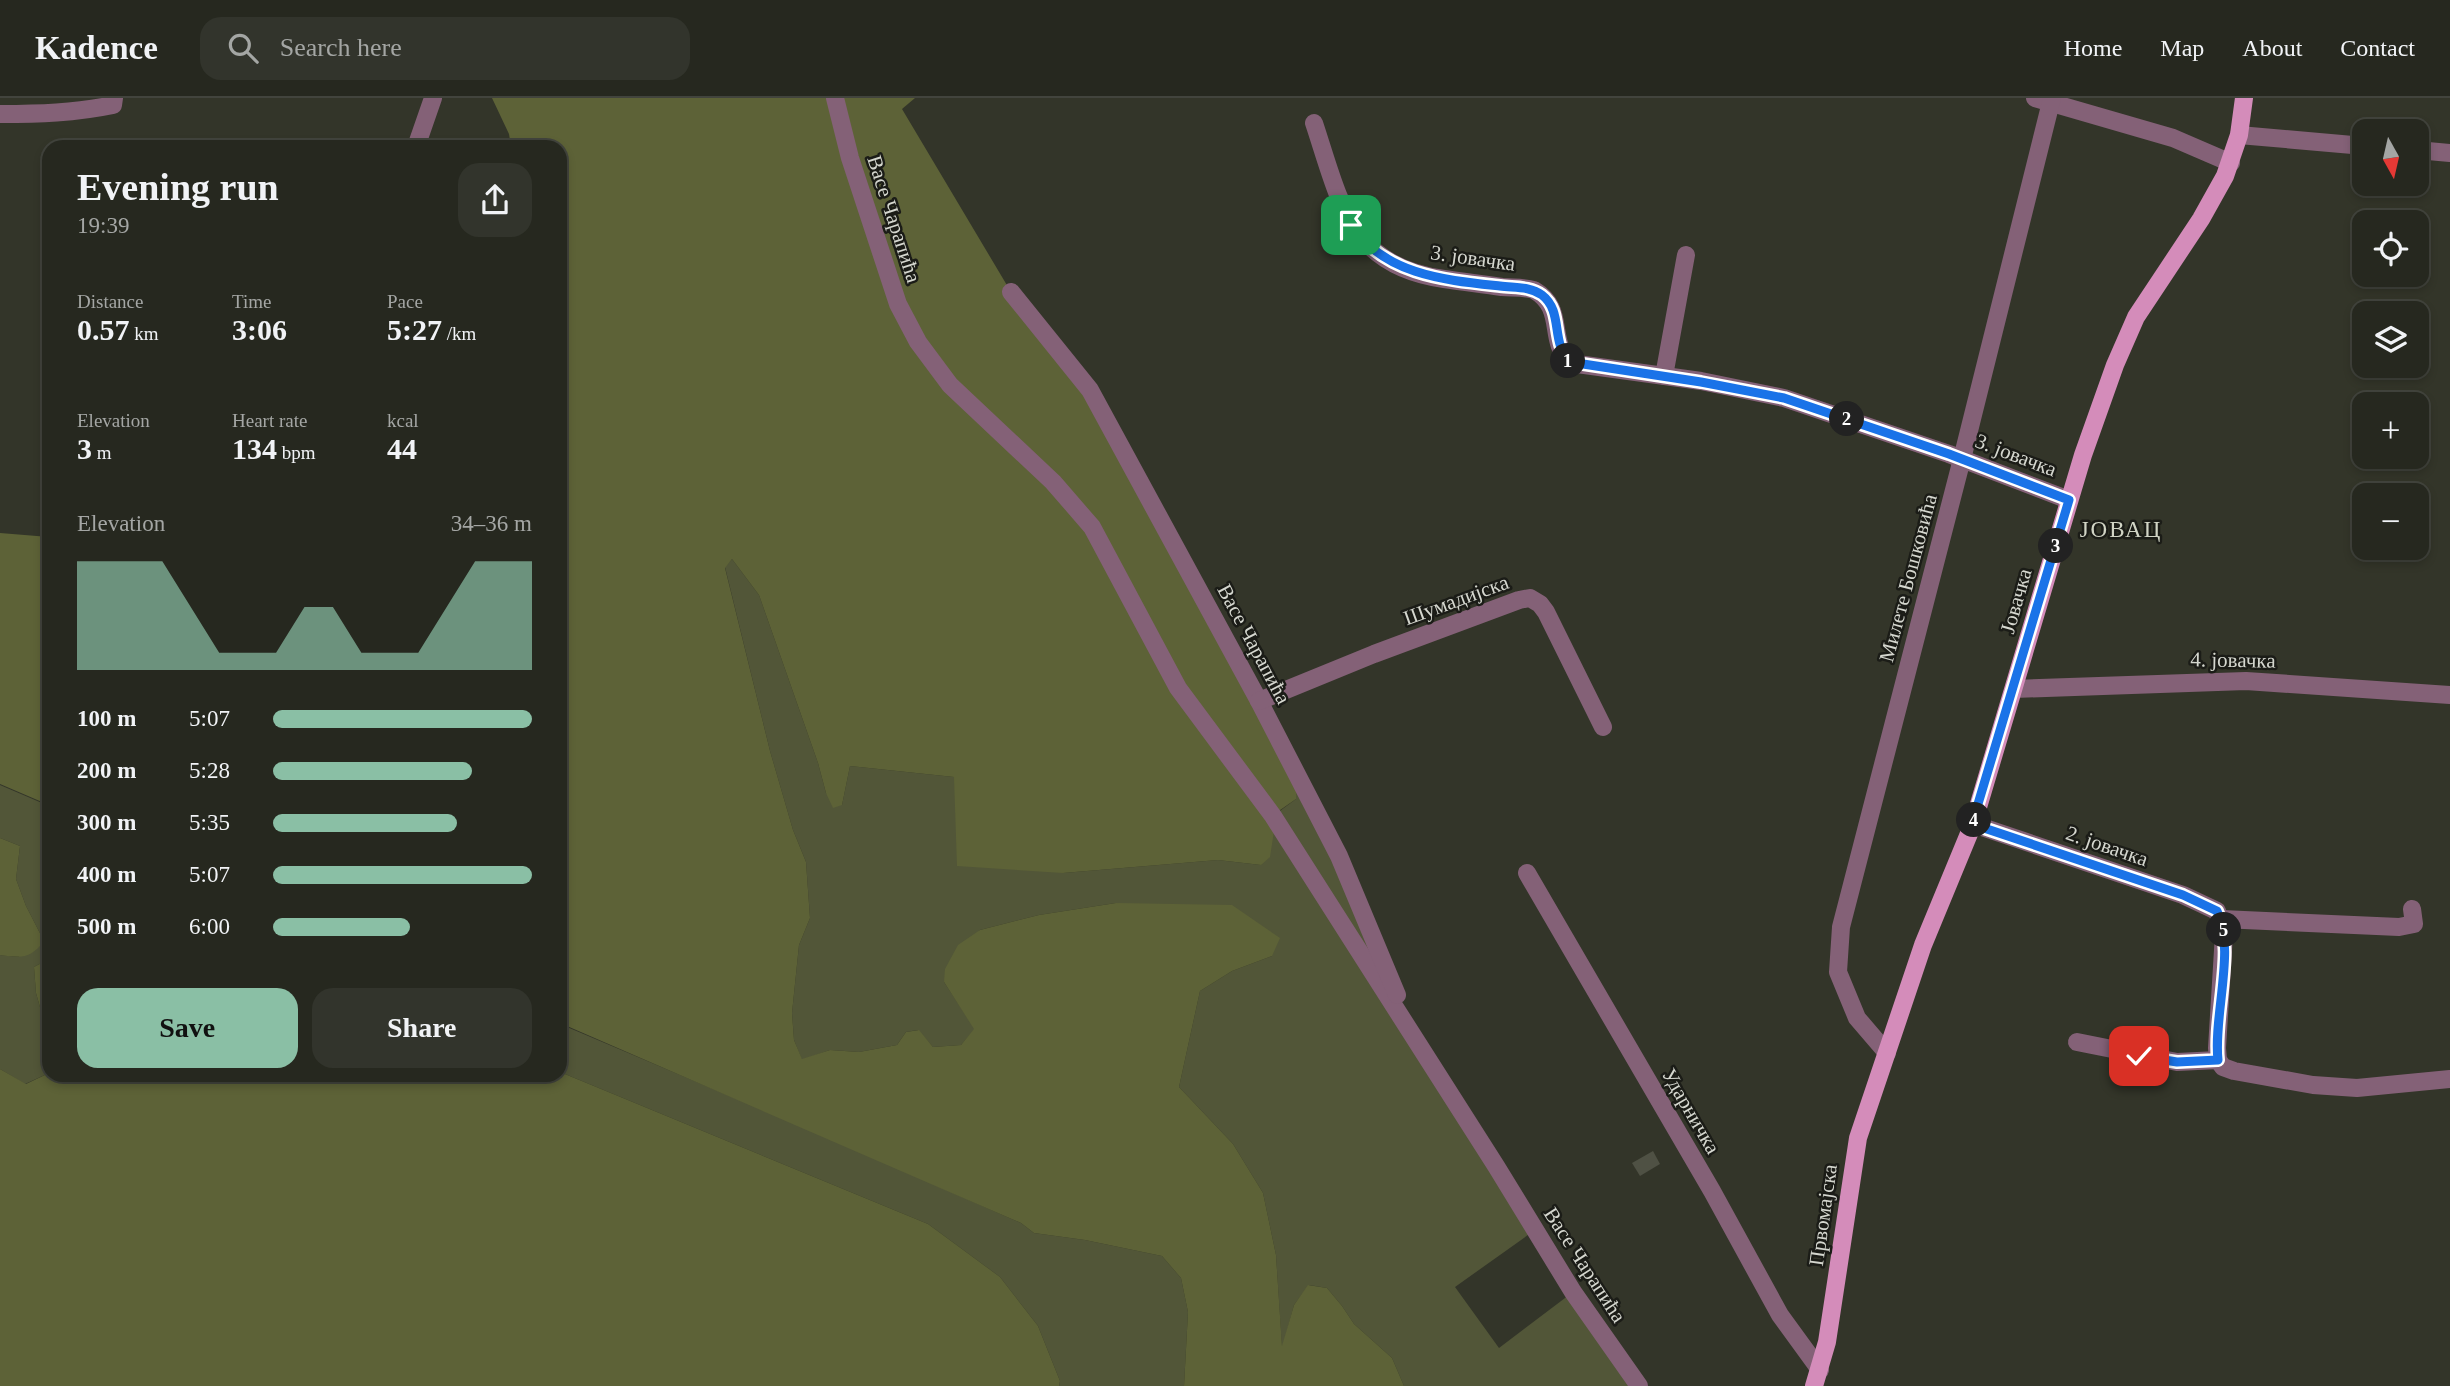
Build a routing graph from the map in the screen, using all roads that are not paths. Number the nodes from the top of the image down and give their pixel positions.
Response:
1 (114, 98) edge
2 (433, 98) edge
3 (835, 98) edge
4 (2244, 98) edge
5 (2046, 100) edge
6 (0, 114) edge
7 (1314, 124) dead end
8 (2239, 135) junction
9 (418, 140) edge
10 (2352, 145) edge
11 (2429, 151) edge
12 (2450, 153) edge
13 (2231, 163) junction
14 (1686, 255) dead end
15 (1011, 292) dead end
16 (1664, 376) junction
17 (1962, 459) junction
18 (2069, 500) junction
19 (2014, 689) junction
20 (2450, 695) edge
21 (1259, 701) junction
22 (1602, 727) dead end
23 (1972, 824) junction
24 (1527, 873) dead end
25 (2412, 909) dead end
26 (2221, 919) junction
27 (1416, 1041) junction
28 (2077, 1042) dead end
29 (1887, 1053) junction
30 (2218, 1060) junction
31 (2450, 1079) edge
32 (1817, 1378) edge
33 (1639, 1386) edge

1 - 6 street
2 - 9 street
3 - 27 street, Васе Чарапића
4 - 8 main road, Јовачка
5 - 13 street
5 - 17 street, Милете Бошковића
7 - 16 street, 3. јовачка
8 - 10 street
8 - 13 main road, Јовачка
11 - 12 street
13 - 18 main road, Јовачка
14 - 16 street
15 - 21 street, Васе Чарапића
16 - 17 street, 3. јовачка
17 - 18 street, 3. јовачка
17 - 29 street, Милете Бошковића
18 - 19 main road, Јовачка
19 - 20 street, 4. јовачка
19 - 23 main road, Јовачка
21 - 22 street, Шумадијска
21 - 27 street, Васе Чарапића
23 - 26 street, 2. јовачка
23 - 29 main road, Јовачка
24 - 32 street, Ударничка
25 - 26 street
26 - 30 street
27 - 33 street, Васе Чарапића
28 - 30 street
29 - 32 main road, Првомајска
30 - 31 street

